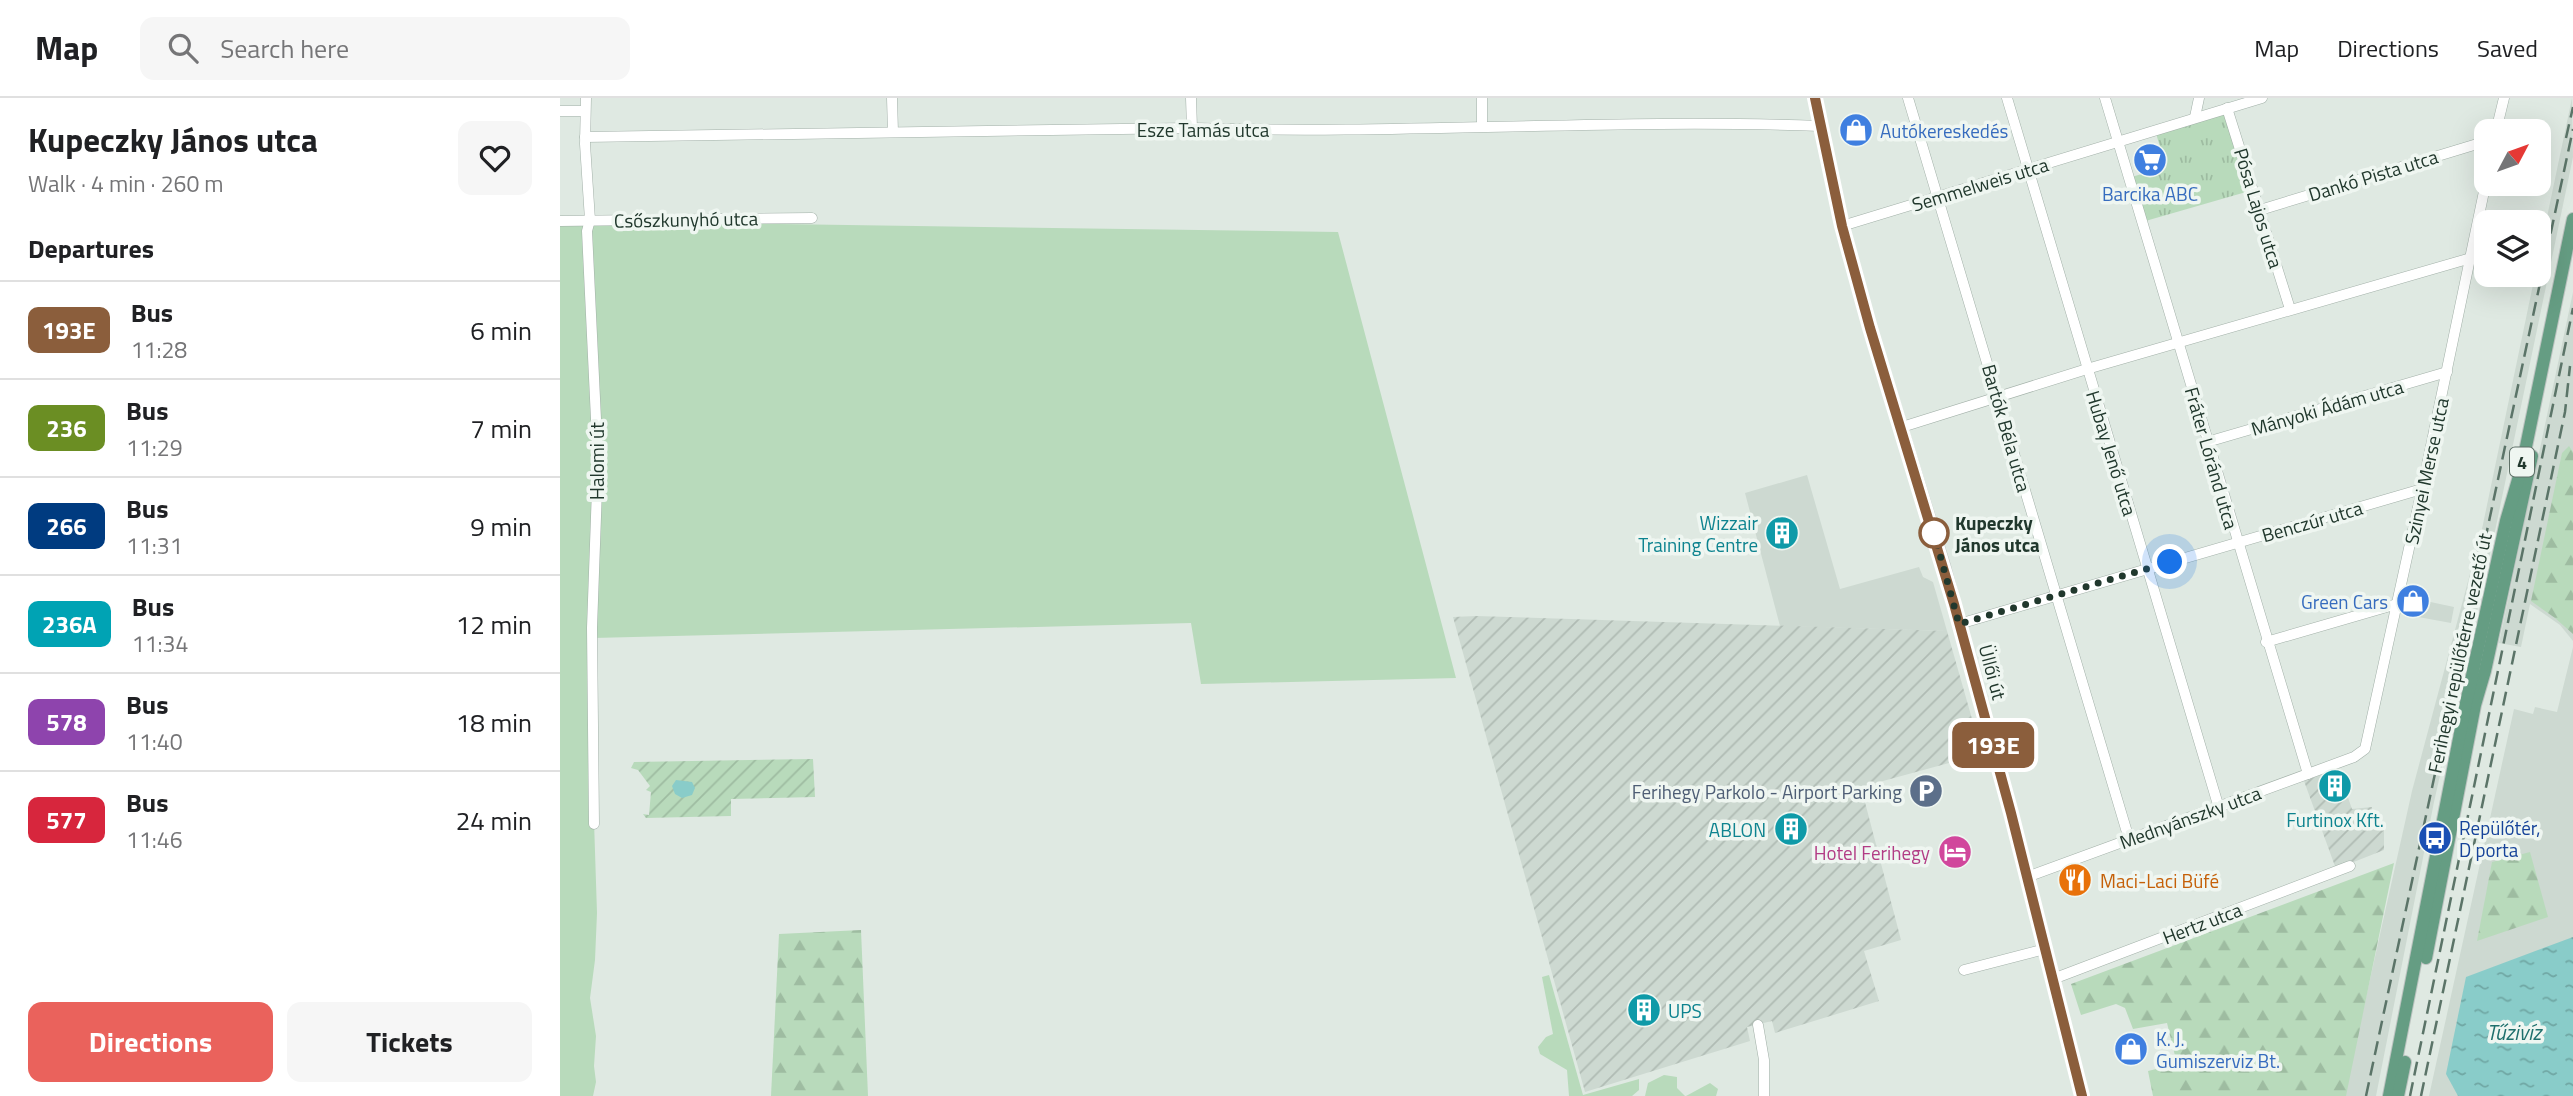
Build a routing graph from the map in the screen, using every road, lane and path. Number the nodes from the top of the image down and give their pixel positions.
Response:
1 (586, 98) edge
2 (892, 98) edge
3 (1191, 98) edge
4 (1482, 98) edge
5 (1815, 98) edge
6 (1908, 98) edge
7 (2007, 98) edge
8 (2105, 98) edge
9 (2199, 98) edge
10 (2262, 98) edge
11 (2504, 98) edge
12 (2227, 108) junction
13 (560, 111) edge
14 (585, 111) junction
15 (2195, 117) junction
16 (2499, 119) edge
17 (1482, 126) junction
18 (1821, 126) junction
19 (1192, 128) junction
20 (893, 132) junction
21 (585, 136) junction
22 (2117, 141) junction
23 (2474, 145) edge
24 (2027, 169) junction
25 (2483, 196) edge
26 (1938, 197) junction
27 (2259, 211) junction
28 (812, 218) dead end
29 (2573, 219) edge
30 (590, 220) junction
31 (560, 221) edge
32 (1842, 226) junction
33 (2471, 258) junction
34 (2573, 260) edge
35 (2290, 309) junction
36 (2179, 342) junction
37 (2087, 369) junction
38 (2447, 372) junction
39 (1998, 397) junction
40 (1902, 427) junction
41 (2207, 442) junction
42 (2422, 489) junction
43 (2237, 542) junction
44 (2147, 569) junction
45 (2056, 596) junction
46 (2397, 604) junction
47 (1959, 624) junction
48 (2266, 642) junction
49 (2354, 757) joint
50 (2308, 774) junction
51 (2219, 808) junction
52 (594, 824) dead end
53 (2129, 839) junction
54 (2350, 866) dead end
55 (2027, 877) junction
56 (2045, 949) junction
57 (1964, 970) dead end
58 (2053, 979) junction
59 (1758, 1025) dead end
60 (1763, 1096) edge
61 (2082, 1096) edge
62 (2389, 1096) edge
63 (2398, 1096) edge

1 - 14 street, Halomi út
2 - 20 street
3 - 19 street
4 - 17 street
5 - 18 main road, Üllői út
6 - 26 street, Bartók Béla utca
7 - 24 street, Hubay Jenő utca
8 - 22 street, Fráter Lóránd utca
9 - 15 street
10 - 12 street
11 - 16 street
12 - 15 street
12 - 27 street, Pósa Lajos utca
13 - 14 street
14 - 21 street, Halomi út
15 - 22 street, Semmelweis utca
17 - 18 street, Esze Tamás utca
17 - 19 street, Esze Tamás utca
18 - 32 main road, Üllői út
19 - 20 street, Esze Tamás utca
20 - 21 street, Esze Tamás utca
21 - 30 street, Halomi út
22 - 24 street, Semmelweis utca
22 - 36 street, Fráter Lóránd utca
23 - 27 street, Dankó Pista utca
24 - 26 street, Semmelweis utca
24 - 37 street, Hubay Jenő utca
25 - 33 street, Szinyei Merse utca
26 - 32 street, Semmelweis utca
26 - 39 street, Bartók Béla utca
27 - 35 street, Pósa Lajos utca
28 - 30 street, Csőszkunyhó utca
29 - 62 main road, Ferihegyi repülőtérre vezető út / 4
30 - 31 street, Csőszkunyhó utca
30 - 52 street, Halomi út
32 - 40 main road, Üllői út
33 - 35 street
33 - 38 street, Szinyei Merse utca
34 - 63 main road, Ferihegyi repülőtérre vezető út / 4
35 - 36 street
36 - 37 street
36 - 41 street, Fráter Lóránd utca
37 - 39 street
37 - 44 street, Hubay Jenő utca
38 - 41 street, Mányoki Ádám utca
38 - 42 street, Szinyei Merse utca
39 - 40 street
39 - 45 street, Bartók Béla utca
40 - 47 main road, Üllői út
41 - 43 street, Fráter Lóránd utca
42 - 43 street, Benczúr utca
42 - 46 street, Szinyei Merse utca
43 - 44 street, Benczúr utca
43 - 48 street, Fráter Lóránd utca
44 - 45 street, Benczúr utca
44 - 51 street, Hubay Jenő utca
45 - 47 street, Benczúr utca
45 - 53 street, Bartók Béla utca
46 - 48 street
46 - 49 street, Szinyei Merse utca
47 - 55 main road, Üllői út
48 - 50 street, Fráter Lóránd utca
49 - 50 street, Mednyánszky utca
50 - 51 street, Mednyánszky utca
51 - 53 street, Mednyánszky utca
53 - 55 street, Mednyánszky utca
54 - 58 street, Hertz utca
55 - 56 main road, Üllői út
56 - 57 street
56 - 58 main road, Üllői út
58 - 61 main road, Üllői út
59 - 60 street

